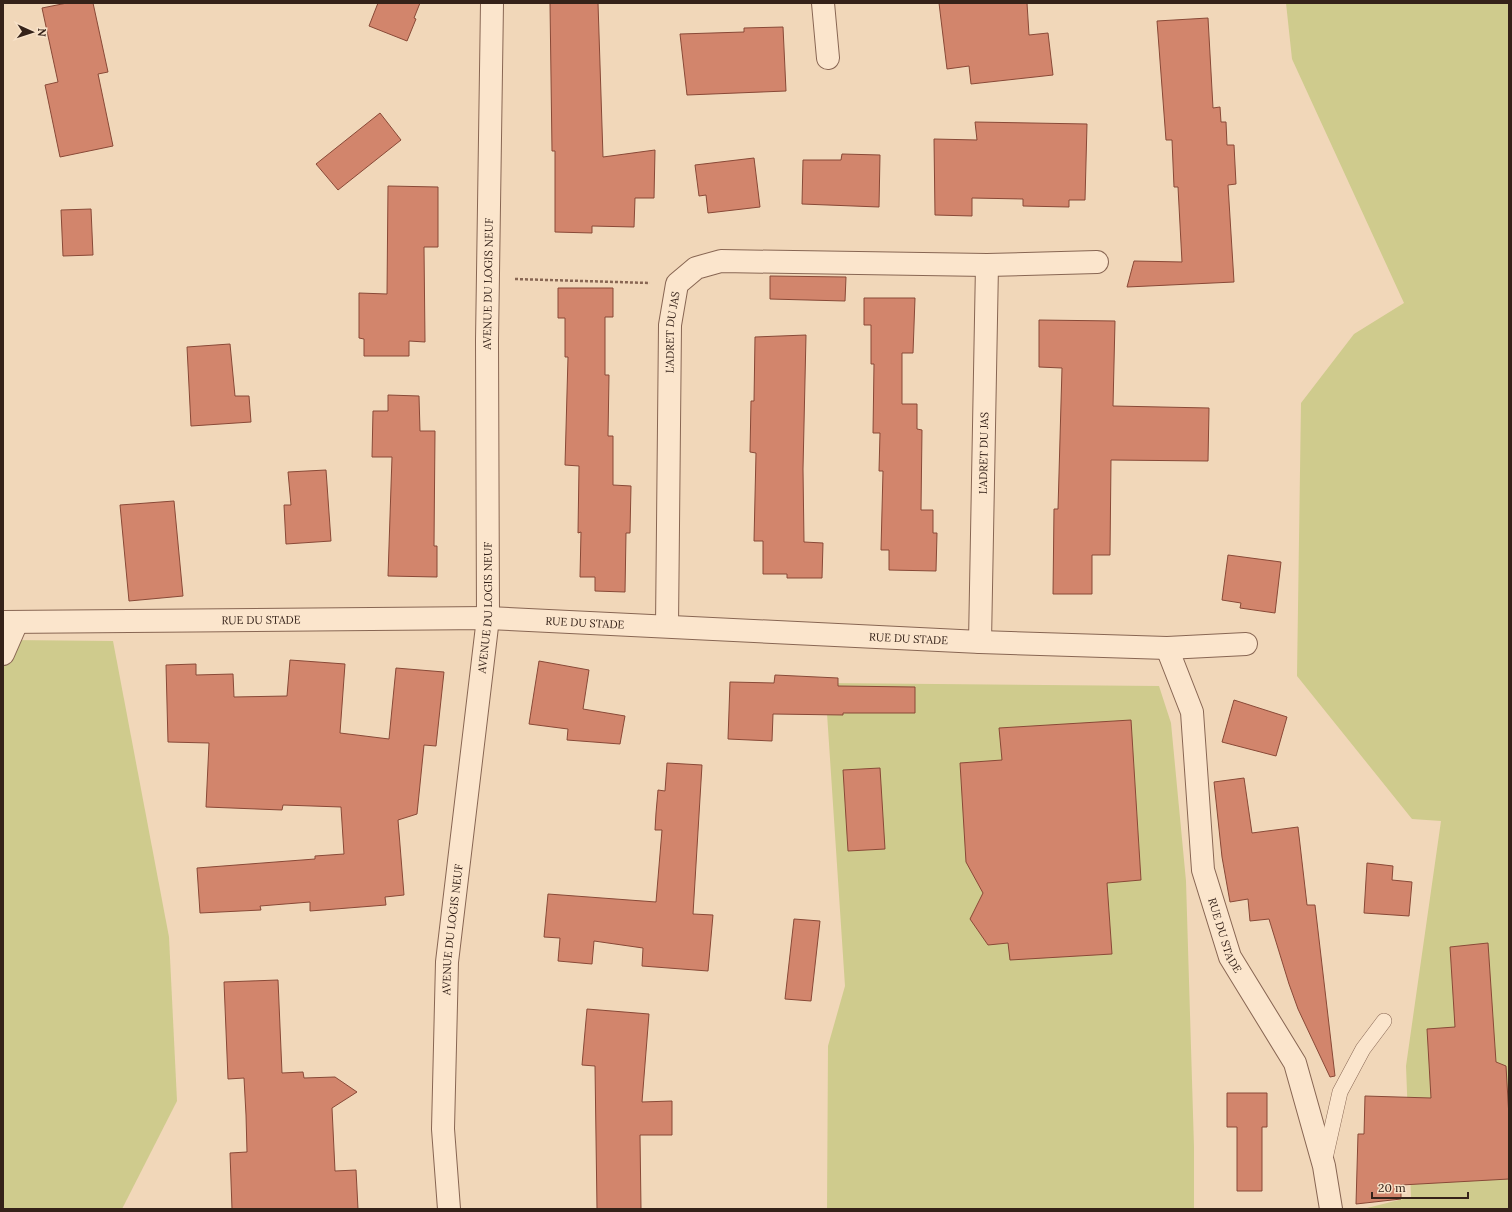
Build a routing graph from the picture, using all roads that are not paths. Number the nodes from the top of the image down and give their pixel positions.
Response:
1 (492, 3) edge
2 (823, 3) edge
3 (828, 58) dead end
4 (1097, 262) dead end
5 (987, 264) junction
6 (488, 618) junction
7 (10, 622) edge
8 (667, 626) junction
9 (980, 642) junction
10 (1246, 644) dead end
11 (1167, 648) junction
12 (3, 654) edge
13 (1384, 1021) dead end
14 (1324, 1166) junction
15 (449, 1209) edge
16 (1331, 1209) edge

1 - 6 street, AVENUE DU LOGIS NEUF
2 - 3 street
4 - 5 street, L'ADRET DU JAS
5 - 8 street, L'ADRET DU JAS
5 - 9 street, L'ADRET DU JAS
6 - 7 street, RUE DU STADE
6 - 8 street, RUE DU STADE
6 - 15 street, AVENUE DU LOGIS NEUF
7 - 12 street
8 - 9 street, RUE DU STADE
9 - 11 street, RUE DU STADE
10 - 11 street, RUE DU STADE
11 - 14 street, RUE DU STADE
13 - 14 lane
14 - 16 street, RUE DU STADE

